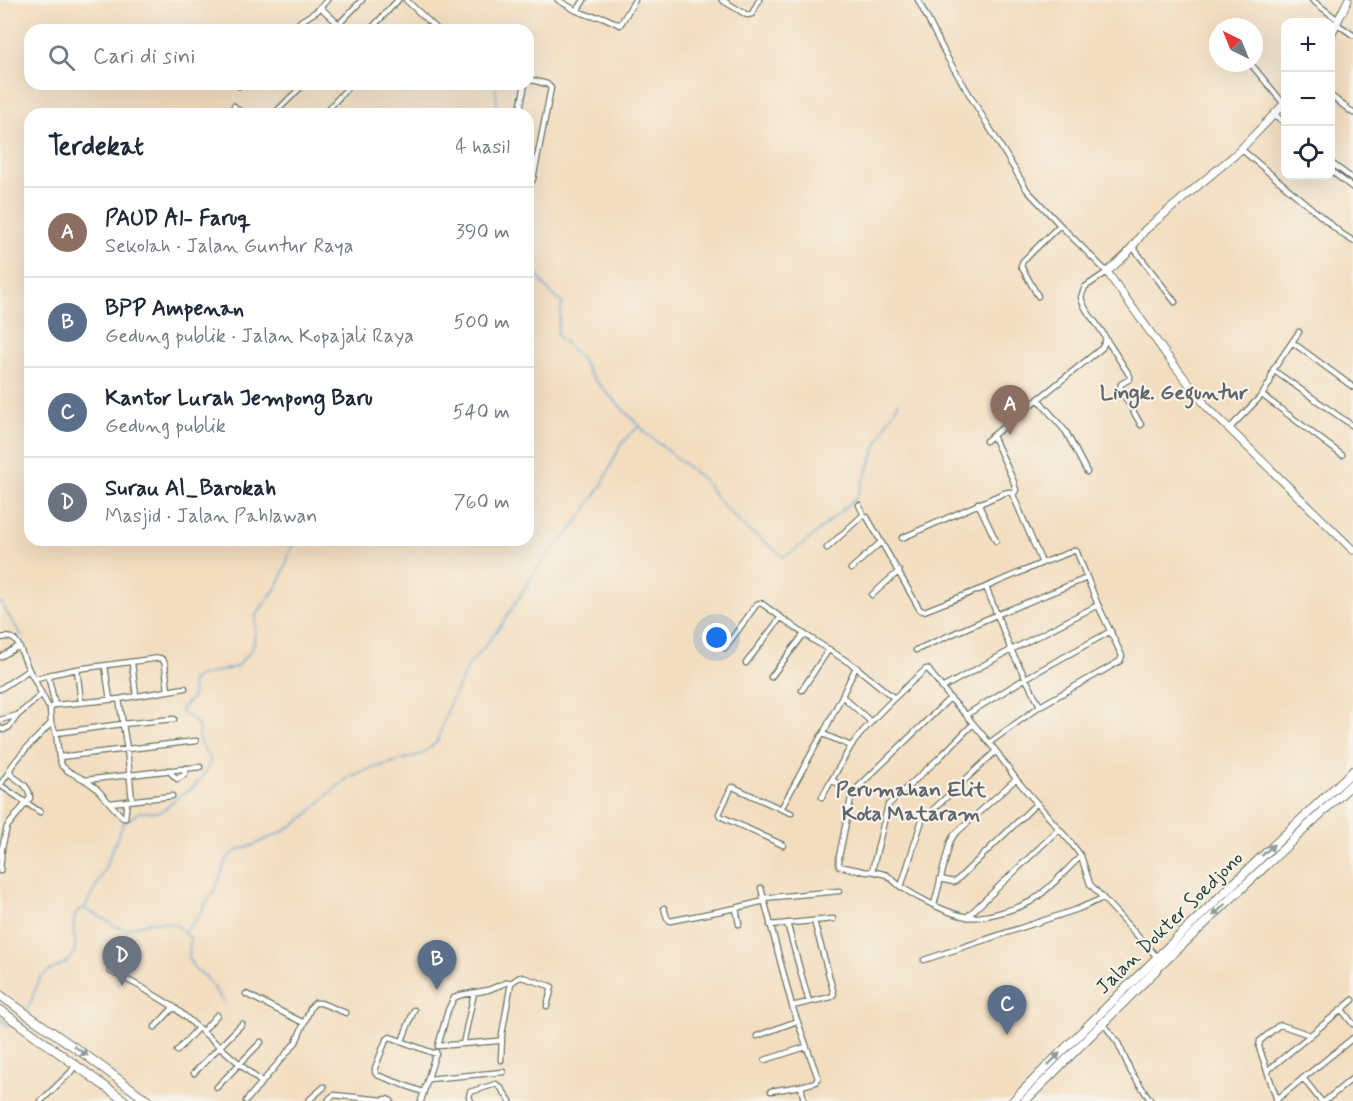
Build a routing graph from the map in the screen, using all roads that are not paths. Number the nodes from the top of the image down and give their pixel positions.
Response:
1 (327, 0) edge
2 (362, 0) edge
3 (398, 0) edge
4 (406, 0) edge
5 (558, 0) edge
6 (584, 0) edge
7 (626, 0) edge
8 (759, 0) edge
9 (918, 0) edge
10 (1312, 0) edge
11 (1348, 0) edge
12 (723, 1) edge
13 (634, 2) edge
14 (320, 7) junction
15 (577, 11) junction
16 (1336, 20) junction
17 (1335, 23) edge
18 (298, 24) edge
19 (339, 24) joint
20 (376, 24) edge
21 (432, 24) edge
22 (1353, 35) edge
23 (1258, 72) edge
24 (534, 81) edge
25 (298, 90) edge
26 (346, 90) edge
27 (524, 90) edge
28 (1281, 100) edge
29 (1335, 100) edge
30 (1281, 105) edge
31 (280, 108) edge
32 (329, 108) edge
33 (520, 108) edge
34 (1353, 113) edge
35 (1274, 114) junction
36 (1281, 120) edge
37 (1241, 150) junction
38 (1335, 166) edge
39 (534, 174) edge
40 (1335, 174) edge
41 (1353, 179) edge
42 (1353, 188) edge
43 (1060, 225) junction
44 (1353, 241) edge
45 (1132, 246) junction
46 (1104, 269) junction
47 (1038, 296) dead end
48 (1175, 302) dead end
49 (1299, 332) dead end
50 (1106, 339) junction
51 (1292, 342) junction
52 (1273, 370) junction
53 (1353, 387) edge
54 (1262, 395) junction
55 (1038, 399) junction
56 (1141, 425) dead end
57 (1353, 426) edge
58 (1229, 429) junction
59 (993, 436) junction
60 (986, 441) dead end
61 (1342, 455) dead end
62 (1087, 472) dead end
63 (1013, 495) junction
64 (978, 503) junction
65 (859, 505) dead end
66 (866, 516) junction
67 (902, 538) dead end
68 (881, 542) junction
69 (996, 542) dead end
70 (827, 548) dead end
71 (1353, 550) edge
72 (1042, 563) junction
73 (851, 569) dead end
74 (898, 571) junction
75 (1087, 578) junction
76 (985, 587) junction
77 (872, 595) dead end
78 (1098, 605) junction
79 (996, 615) junction
80 (781, 617) junction
81 (1111, 631) junction
82 (804, 634) junction
83 (0, 638) edge
84 (19, 646) junction
85 (724, 648) dead end
86 (829, 649) junction
87 (1011, 650) junction
88 (916, 651) dead end
89 (0, 657) edge
90 (132, 663) junction
91 (746, 663) dead end
92 (922, 663) dead end
93 (105, 666) junction
94 (856, 667) junction
95 (77, 669) junction
96 (927, 669) junction
97 (29, 670) junction
98 (48, 675) junction
99 (771, 677) dead end
100 (1026, 678) junction
101 (34, 679) junction
102 (185, 688) dead end
103 (942, 688) junction
104 (0, 689) edge
105 (802, 690) dead end
106 (168, 692) junction
107 (42, 695) junction
108 (136, 696) junction
109 (842, 696) junction
110 (894, 698) junction
111 (950, 698) junction
112 (119, 699) junction
113 (110, 700) junction
114 (81, 702) junction
115 (52, 706) junction
116 (1040, 706) junction
117 (966, 715) junction
118 (18, 716) junction
119 (174, 719) dead end
120 (0, 720) edge
121 (870, 722) junction
122 (51, 723) junction
123 (122, 724) junction
124 (973, 724) junction
125 (0, 728) edge
126 (56, 733) junction
127 (823, 734) junction
128 (196, 741) dead end
129 (989, 743) junction
130 (851, 746) junction
131 (127, 749) junction
132 (996, 751) junction
133 (59, 757) junction
134 (200, 767) dead end
135 (187, 768) junction
136 (168, 770) junction
137 (1353, 771) edge
138 (9, 772) junction
139 (128, 775) junction
140 (1016, 779) junction
141 (85, 780) junction
142 (832, 780) junction
143 (1353, 783) edge
144 (0, 785) edge
145 (852, 793) junction
146 (172, 796) dead end
147 (822, 797) dead end
148 (130, 800) junction
149 (110, 803) junction
150 (1037, 803) junction
151 (26, 804) junction
152 (781, 809) junction
153 (40, 812) dead end
154 (791, 813) dead end
155 (0, 824) edge
156 (7, 827) junction
157 (1059, 829) junction
158 (2, 837) edge
159 (783, 845) dead end
160 (1, 849) edge
161 (1081, 856) junction
162 (0, 871) edge
163 (872, 871) junction
164 (940, 879) junction
165 (901, 887) junction
166 (761, 888) dead end
167 (1234, 888) junction
168 (839, 891) dead end
169 (1103, 898) junction
170 (764, 900) junction
171 (934, 905) junction
172 (664, 908) dead end
173 (736, 908) junction
174 (967, 917) junction
175 (833, 919) dead end
176 (814, 921) junction
177 (787, 923) junction
178 (739, 924) dead end
179 (770, 925) junction
180 (1157, 957) junction
181 (924, 960) dead end
182 (110, 971) dead end
183 (511, 983) junction
184 (474, 993) junction
185 (246, 994) dead end
186 (0, 995) edge
187 (1353, 1000) edge
188 (809, 1002) junction
189 (547, 1006) dead end
190 (792, 1006) junction
191 (174, 1007) junction
192 (414, 1010) dead end
193 (1342, 1010) junction
194 (3, 1012) edge
195 (346, 1012) dead end
196 (217, 1016) dead end
197 (797, 1021) junction
198 (304, 1023) junction
199 (1103, 1023) junction
200 (242, 1024) dead end
201 (1353, 1024) edge
202 (154, 1027) dead end
203 (200, 1030) junction
204 (1310, 1035) junction
205 (757, 1036) dead end
206 (502, 1038) junction
207 (1353, 1038) edge
208 (402, 1041) junction
209 (261, 1042) dead end
210 (463, 1044) junction
211 (438, 1046) junction
212 (220, 1047) junction
213 (806, 1047) junction
214 (177, 1051) dead end
215 (436, 1054) junction
216 (501, 1060) dead end
217 (765, 1060) dead end
218 (76, 1065) junction
219 (240, 1065) junction
220 (1268, 1071) junction
221 (503, 1072) dead end
222 (194, 1073) dead end
223 (1303, 1078) junction
224 (1353, 1078) edge
225 (428, 1079) junction
226 (262, 1083) junction
227 (801, 1086) junction
228 (217, 1087) dead end
229 (324, 1087) dead end
230 (771, 1091) dead end
231 (422, 1096) edge
232 (1276, 1100) edge
233 (41, 1101) edge
234 (125, 1101) edge
235 (148, 1101) edge
236 (246, 1101) edge
237 (308, 1101) edge
238 (328, 1101) edge
239 (382, 1101) edge
240 (391, 1101) edge
241 (471, 1101) edge
242 (510, 1101) edge
243 (804, 1101) edge
244 (1013, 1101) edge
245 (1025, 1101) edge
246 (1151, 1101) edge
247 (1323, 1101) edge

1 - 14 street
2 - 19 street
3 - 20 street
4 - 21 street
5 - 15 street
6 - 15 street
7 - 13 street
8 - 12 street
9 - 43 street
10 - 16 street
11 - 16 street
13 - 15 street
14 - 18 street
14 - 19 street
16 - 17 street
16 - 22 street
23 - 28 street
24 - 39 street
25 - 31 street
26 - 32 street
27 - 33 street
29 - 34 street
30 - 35 street
35 - 36 street
35 - 37 street
37 - 44 street
37 - 45 street
38 - 41 street
40 - 42 street
43 - 46 street
43 - 47 street
45 - 46 street
45 - 48 street
46 - 50 street
46 - 58 street
49 - 51 street
50 - 55 street
50 - 56 street
51 - 52 street
51 - 53 street
52 - 54 street
52 - 57 street
54 - 58 street
54 - 61 street
55 - 59 street
55 - 62 street
58 - 71 street
59 - 60 street
59 - 63 street
63 - 64 street
63 - 72 street
64 - 67 street
64 - 69 street
65 - 66 street
66 - 68 street
66 - 70 street
68 - 73 street
68 - 74 street
72 - 75 street
72 - 76 street
74 - 76 street
74 - 77 street
75 - 78 street
75 - 79 street
76 - 79 street
78 - 81 street
78 - 87 street
79 - 87 street
79 - 88 street
80 - 82 street
80 - 85 street
80 - 91 street
81 - 100 street
81 - 116 street
82 - 86 street
82 - 99 street
83 - 84 street
84 - 89 street
84 - 97 street
86 - 94 street
86 - 105 street
87 - 100 street
87 - 103 street
90 - 93 street
90 - 106 street
90 - 108 street
92 - 96 street
93 - 95 street
93 - 113 street
94 - 109 street
94 - 110 street
95 - 98 street
95 - 114 street
96 - 103 street
96 - 110 street
97 - 101 street
97 - 104 street
98 - 101 street
98 - 115 street
100 - 116 street
100 - 117 street
101 - 107 street
102 - 106 street
103 - 111 street
106 - 108 street
107 - 115 street
107 - 118 street
108 - 112 street
109 - 121 street
109 - 127 street
110 - 121 street
111 - 117 street
111 - 145 street
112 - 113 street
112 - 123 street
113 - 114 street
114 - 115 street
115 - 122 street
116 - 129 street
117 - 124 street
118 - 120 street
118 - 125 street
119 - 123 street
121 - 130 street
122 - 126 street
122 - 138 street
123 - 126 street
123 - 131 street
124 - 129 street
124 - 163 street
126 - 133 street
127 - 130 street
127 - 152 street
128 - 131 street
129 - 132 street
130 - 142 street
131 - 133 street
131 - 139 street
132 - 140 street
132 - 165 street
133 - 141 street
134 - 135 street
135 - 136 street
135 - 136 street
136 - 139 street
167 -> 137 highway, Jalan Dokter Soedjono
138 - 144 street
138 - 151 street
139 - 141 street
139 - 148 street
140 - 150 street
140 - 164 street
141 - 149 street
142 - 145 street
142 - 147 street
143 - 167 highway, Jalan Dokter Soedjono
144 - 151 street
145 - 163 street
146 - 148 street
148 - 149 street
148 - 149 street
150 - 157 street
150 - 164 street
151 - 153 street
151 - 156 street
152 - 154 street
152 - 159 street
155 - 156 street
156 - 158 street
157 - 161 street
157 - 174 street
158 - 160 street
160 - 162 street
161 - 169 street
161 - 174 street
163 - 165 street
164 - 171 street
165 - 171 street
166 - 170 street
167 - 180 highway, Jalan Dokter Soedjono
167 -> 199 highway, Jalan Dokter Soedjono
168 - 170 street
169 - 180 street
169 - 181 street
170 - 173 street
170 - 179 street
171 - 174 street
172 - 173 street
173 - 178 street
175 - 176 street
176 - 177 street
176 - 188 street
177 - 179 street
177 - 188 street
179 - 190 street
244 -> 180 highway, Jalan Dokter Soedjono
182 - 191 street
183 - 184 street
183 - 189 street
183 - 206 street
184 - 210 street
184 - 211 street
185 - 198 street
186 -> 235 highway
187 - 193 street
188 - 190 street
190 - 197 street
191 - 202 street
191 - 203 street
192 - 208 street
193 - 201 street
193 - 204 street
194 - 218 highway
195 - 198 street
196 - 203 street
197 - 205 street
197 - 213 street
198 - 226 street
199 - 245 highway, Jalan Dokter Soedjono
199 - 246 street
200 - 212 street
203 - 212 street
203 - 214 street
204 - 220 street
204 - 220 street
206 - 210 street
206 - 216 street
207 - 223 street
208 - 215 street
208 - 231 street
209 - 219 street
210 - 211 street
211 - 215 street
212 - 219 street
212 - 222 street
213 - 217 street
213 - 227 street
215 - 225 street
218 - 233 street
218 - 234 highway
219 - 226 street
219 - 228 street
220 - 232 street
221 - 225 street
223 - 232 street
223 - 247 street
224 - 247 street
225 - 231 street
226 - 236 street
227 - 230 street
227 - 243 street
229 - 237 street
238 - 239 street
239 - 240 street
241 - 242 street

